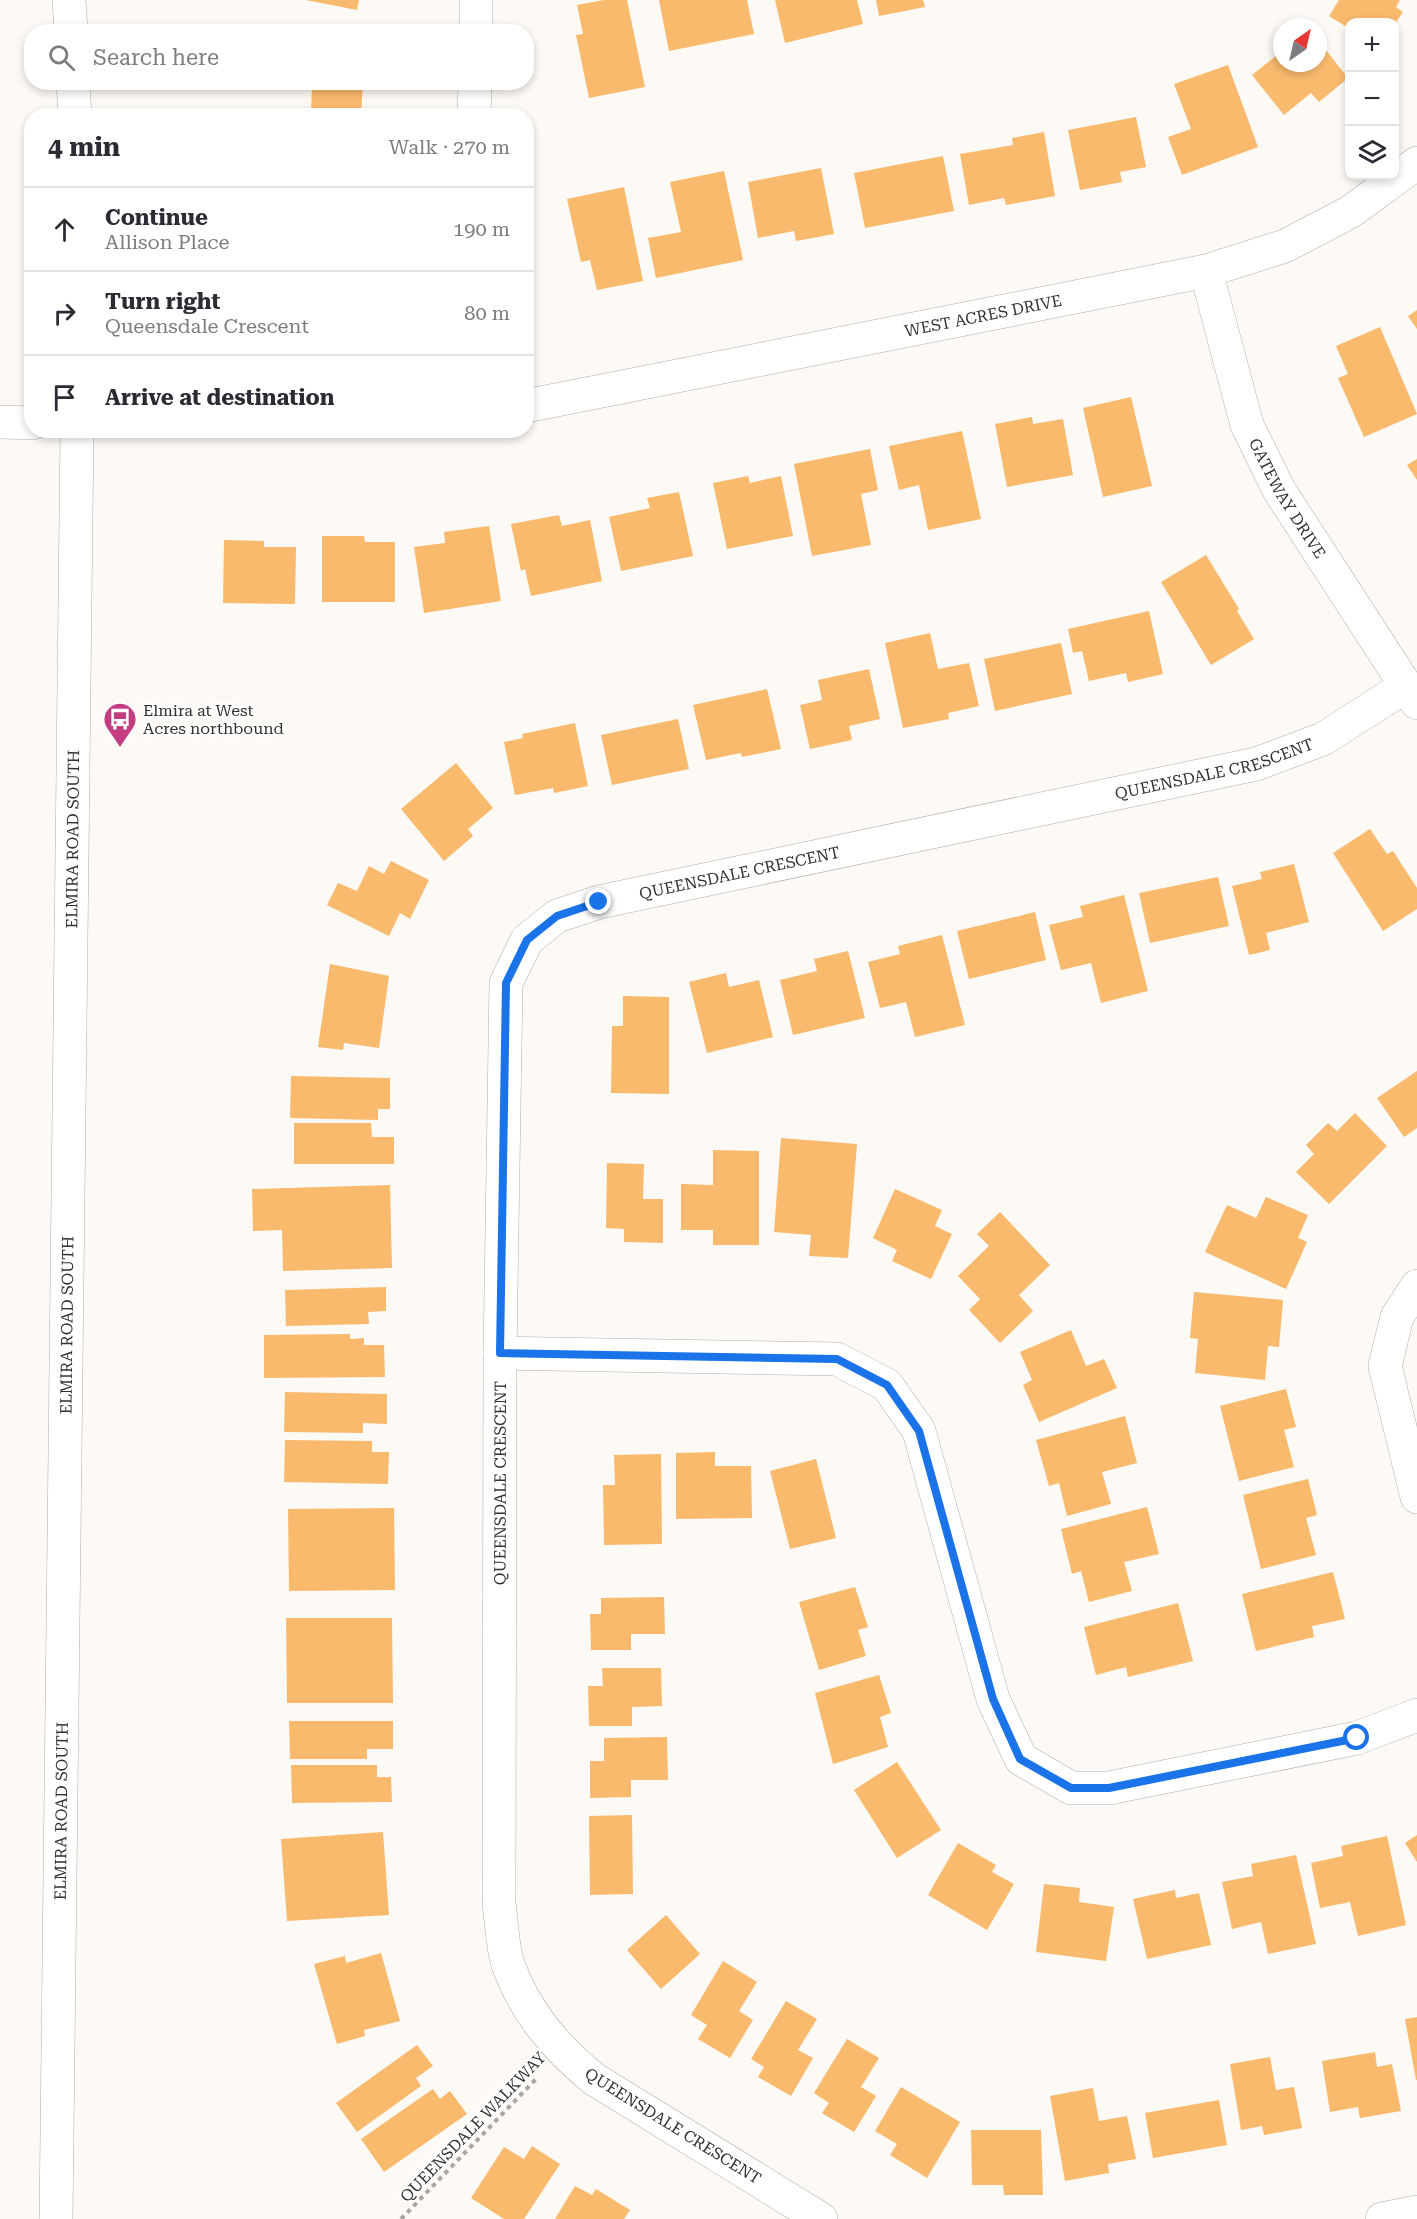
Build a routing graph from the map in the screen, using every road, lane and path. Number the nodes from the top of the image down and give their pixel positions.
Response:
1 (69, 0) edge
2 (476, 0) edge
3 (70, 24) edge
4 (476, 24) edge
5 (74, 90) edge
6 (475, 90) edge
7 (75, 108) edge
8 (474, 108) edge
9 (1417, 163) edge
10 (1206, 272) junction
11 (534, 404) edge
12 (0, 422) edge
13 (24, 423) edge
14 (77, 438) edge
15 (1412, 694) edge
16 (1417, 1286) edge
17 (500, 1353) junction
18 (1417, 1497) edge
19 (1417, 1715) edge
20 (562, 2052) junction
21 (1417, 2212) edge
22 (56, 2219) edge
23 (401, 2219) edge
24 (821, 2219) edge
25 (1382, 2219) edge

1 - 3 street
2 - 4 street
5 - 7 street
6 - 8 street
9 - 10 street, WEST ACRES DRIVE
10 - 11 street, WEST ACRES DRIVE
10 - 15 street, GATEWAY DRIVE
12 - 13 street
14 - 22 street, ELMIRA ROAD SOUTH
15 - 17 street, QUEENSDALE CRESCENT
16 - 18 street
17 - 19 street
17 - 20 street, QUEENSDALE CRESCENT
20 - 23 path, QUEENSDALE WALKWAY
20 - 24 street, QUEENSDALE CRESCENT
21 - 25 street

